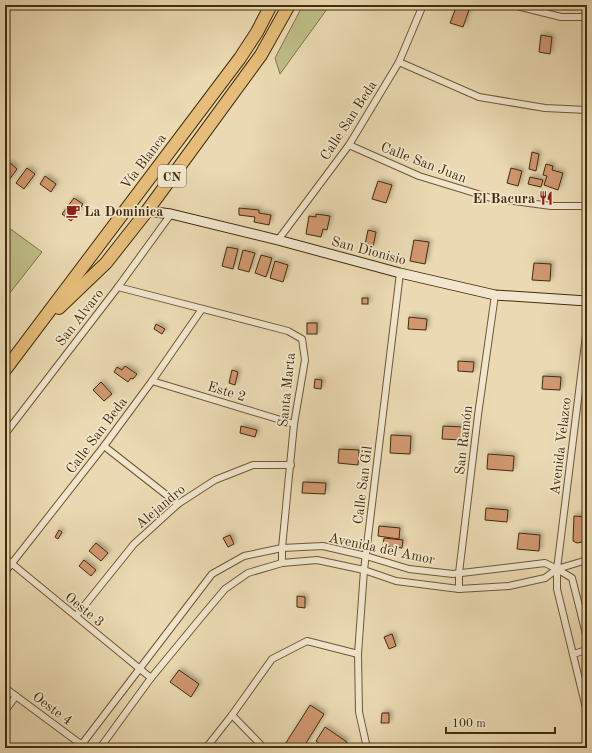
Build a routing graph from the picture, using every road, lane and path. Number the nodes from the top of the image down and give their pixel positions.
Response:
1 (272, 5) edge
2 (289, 5) edge
3 (423, 5) edge
4 (513, 5) edge
5 (587, 17) edge
6 (399, 62) junction
7 (587, 110) edge
8 (348, 145) junction
9 (587, 206) edge
10 (147, 211) junction
11 (171, 214) junction
12 (278, 240) junction
13 (400, 273) junction
14 (118, 287) junction
15 (495, 295) junction
16 (587, 300) edge
17 (202, 309) junction
18 (587, 327) edge
19 (34, 330) junction
20 (5, 370) edge
21 (152, 381) junction
22 (294, 424) junction
23 (5, 434) edge
24 (104, 446) junction
25 (291, 465) junction
26 (178, 504) junction
27 (282, 548) junction
28 (366, 556) junction
29 (5, 558) edge
30 (587, 560) edge
31 (282, 563) junction
32 (12, 564) junction
33 (557, 569) junction
34 (364, 570) junction
35 (5, 572) edge
36 (458, 573) junction
37 (459, 589) junction
38 (76, 616) junction
39 (587, 638) edge
40 (587, 650) edge
41 (358, 654) junction
42 (573, 654) junction
43 (139, 668) junction
44 (151, 678) junction
45 (5, 688) edge
46 (16, 696) junction
47 (5, 711) edge
48 (587, 712) edge
49 (232, 715) junction
50 (587, 746) edge
51 (82, 747) edge
52 (100, 748) edge
53 (206, 748) edge
54 (264, 748) edge
55 (367, 748) edge
56 (580, 748) edge

1 - 19 highway, Vía Blanca / CN
2 - 10 highway, CN
3 - 6 street, Calle San Beda
4 - 5 street
6 - 7 street
6 - 8 street, Calle San Beda
8 - 9 street, Calle San Juan
8 - 12 street, Calle San Beda
10 - 11 street, San Dionisio
10 - 19 highway, CN
11 - 12 street, San Dionisio
11 - 14 street, San Alvaro
12 - 13 street, San Dionisio
13 - 15 street, San Dionisio
13 - 28 street, Calle San Gil
14 - 17 street, Santa Marta
14 - 23 street, San Alvaro
15 - 16 street, San Dionisio
15 - 36 street, San Ramón
17 - 21 street, Calle San Beda
17 - 22 street, Santa Marta
18 - 33 street, Avenida Velazco
19 - 20 highway, Vía Blanca / CN
21 - 22 street, Este 2
21 - 24 street, Calle San Beda
22 - 25 street, Santa Marta
24 - 26 street
24 - 32 street, Calle San Beda
25 - 26 street, Alejandro
25 - 27 street, Santa Marta
26 - 38 street, Alejandro
27 - 28 street, Avenida del Amor
27 - 31 street, Santa Marta
27 - 43 street, Avenida del Amor
28 - 34 street, Calle San Gil
28 - 36 street, Avenida del Amor
29 - 32 street, Oeste 3
30 - 33 street
31 - 34 street, Avenida del Amor
31 - 44 street, Avenida del Amor
32 - 35 street, Calle San Beda
32 - 38 street, Oeste 3
33 - 36 street, Avenida del Amor
33 - 37 street, Avenida del Amor
33 - 39 street
33 - 42 street, Avenida Velazco
34 - 37 street, Avenida del Amor
34 - 41 street, Calle San Gil
36 - 37 street, San Ramón
38 - 43 street, Oeste 3
40 - 42 street
41 - 49 street
41 - 55 street, Calle San Gil
42 - 48 street, Avenida Velazco
43 - 44 street, Oeste 3
43 - 51 street, Avenida del Amor
44 - 52 street, Avenida del Amor
45 - 46 street, Oeste 4
46 - 47 street
46 - 51 street, Oeste 4
49 - 53 street
49 - 54 street
50 - 56 street

